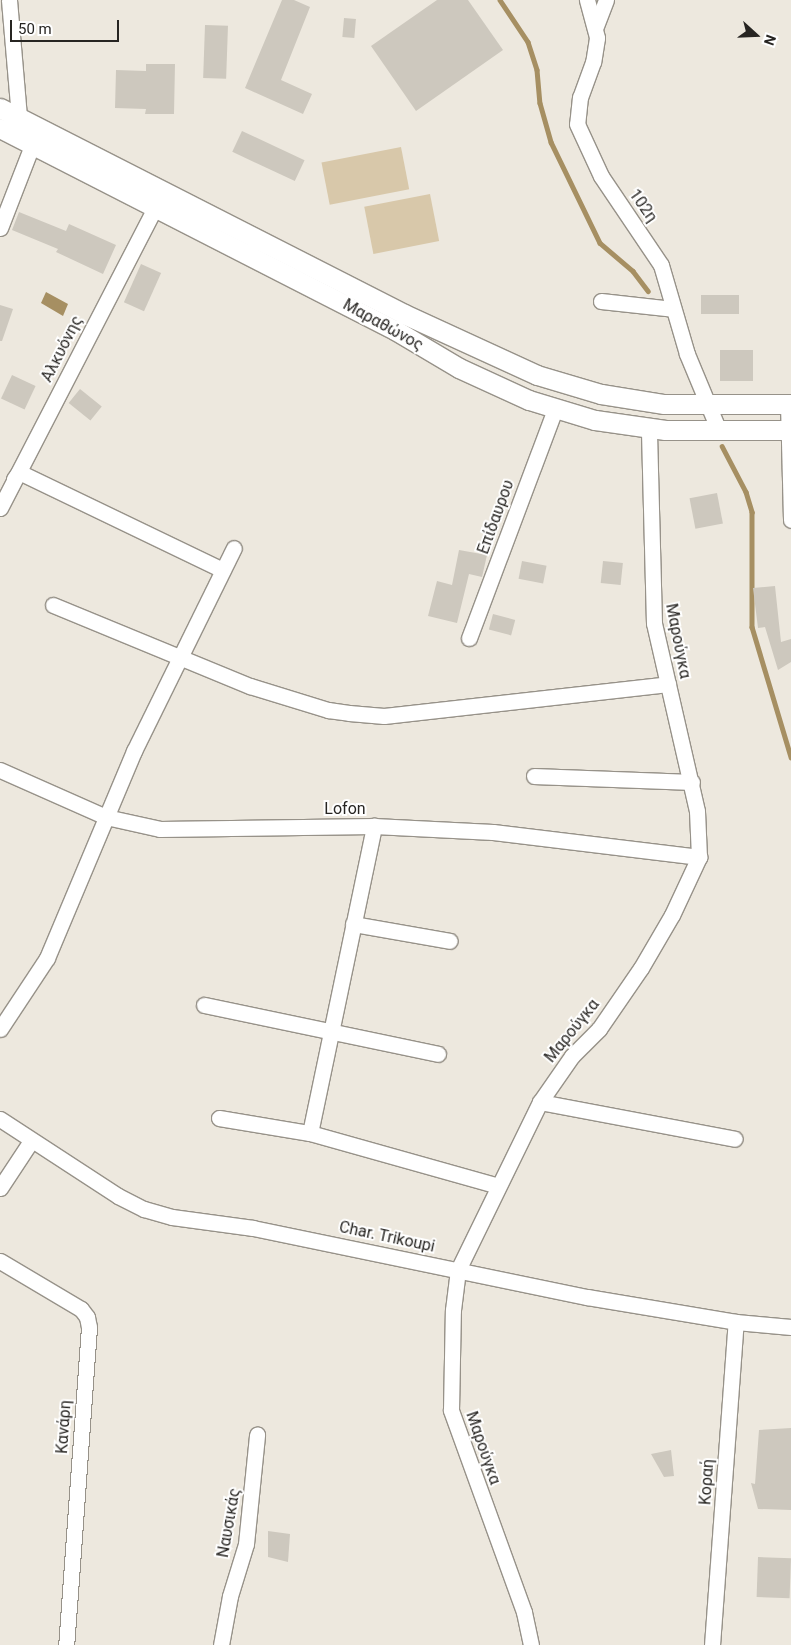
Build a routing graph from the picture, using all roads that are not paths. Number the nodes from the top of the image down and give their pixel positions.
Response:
1 (9, 0) edge
2 (587, 0) edge
3 (606, 0) edge
4 (596, 26) junction
5 (0, 108) edge
6 (19, 116) junction
7 (0, 128) edge
8 (33, 143) junction
9 (156, 206) junction
10 (0, 228) edge
11 (601, 301) dead end
12 (674, 308) junction
13 (790, 404) edge
14 (708, 406) junction
15 (555, 409) junction
16 (649, 428) junction
17 (790, 430) edge
18 (719, 431) junction
19 (19, 472) junction
20 (0, 498) edge
21 (0, 508) edge
22 (791, 520) edge
23 (234, 548) dead end
24 (222, 570) junction
25 (53, 606) dead end
26 (469, 638) dead end
27 (181, 660) junction
28 (668, 684) junction
29 (0, 770) edge
30 (534, 776) dead end
31 (692, 782) junction
32 (106, 817) junction
33 (374, 826) junction
34 (699, 857) junction
35 (353, 924) junction
36 (450, 941) dead end
37 (204, 1005) dead end
38 (0, 1029) edge
39 (332, 1030) junction
40 (438, 1054) dead end
41 (540, 1102) junction
42 (219, 1118) dead end
43 (0, 1119) edge
44 (310, 1133) junction
45 (735, 1139) dead end
46 (31, 1141) junction
47 (498, 1186) junction
48 (0, 1188) edge
49 (0, 1260) edge
50 (458, 1270) junction
51 (736, 1322) junction
52 (791, 1327) edge
53 (258, 1435) dead end
54 (66, 1645) edge
55 (221, 1645) edge
56 (531, 1645) edge
57 (712, 1645) edge

1 - 6 street
2 - 4 street, 102η
3 - 4 street
4 - 12 street, 102η
5 - 6 main road, Μαραθώνος
6 - 14 main road, Μαραθώνος
7 - 8 main road, Μαραθώνος
8 - 9 main road, Μαραθώνος
8 - 10 street
9 - 15 main road, Μαραθώνος
9 - 19 street, Αλκυόνης
11 - 12 street
12 - 14 street, 102η
13 - 14 main road, Μαραθώνος
13 - 17 street
14 - 18 street, 102η
15 - 16 main road, Μαραθώνος
15 - 26 street, Επίδαυρου
16 - 18 main road, Μαραθώνος
16 - 28 street, Μαρούγκα
17 - 18 main road, Μαραθώνος
17 - 22 street
19 - 20 street
19 - 21 street, Αλκυόνης
19 - 24 street
23 - 24 street
24 - 27 street
25 - 27 street
27 - 28 street
27 - 32 street
28 - 31 street, Μαρούγκα
29 - 32 street, Lofon
30 - 31 street
31 - 34 street, Μαρούγκα
32 - 33 street, Lofon
32 - 38 street
33 - 34 street, Lofon
33 - 35 street
34 - 41 street, Μαρούγκα
35 - 36 street
35 - 39 street
37 - 39 street
39 - 40 street
39 - 44 street
41 - 45 street
41 - 47 street, Μαρούγκα
42 - 44 street
43 - 46 street, Char. Trikoupi
44 - 47 street
46 - 48 street
46 - 50 street, Char. Trikoupi
47 - 50 street, Μαρούγκα
49 - 54 street, Κανάρη
50 - 51 street, Char. Trikoupi
50 - 56 street, Μαρούγκα
51 - 52 street, Char. Trikoupi
51 - 57 street, Κοραή
53 - 55 street, Ναυσικάς

